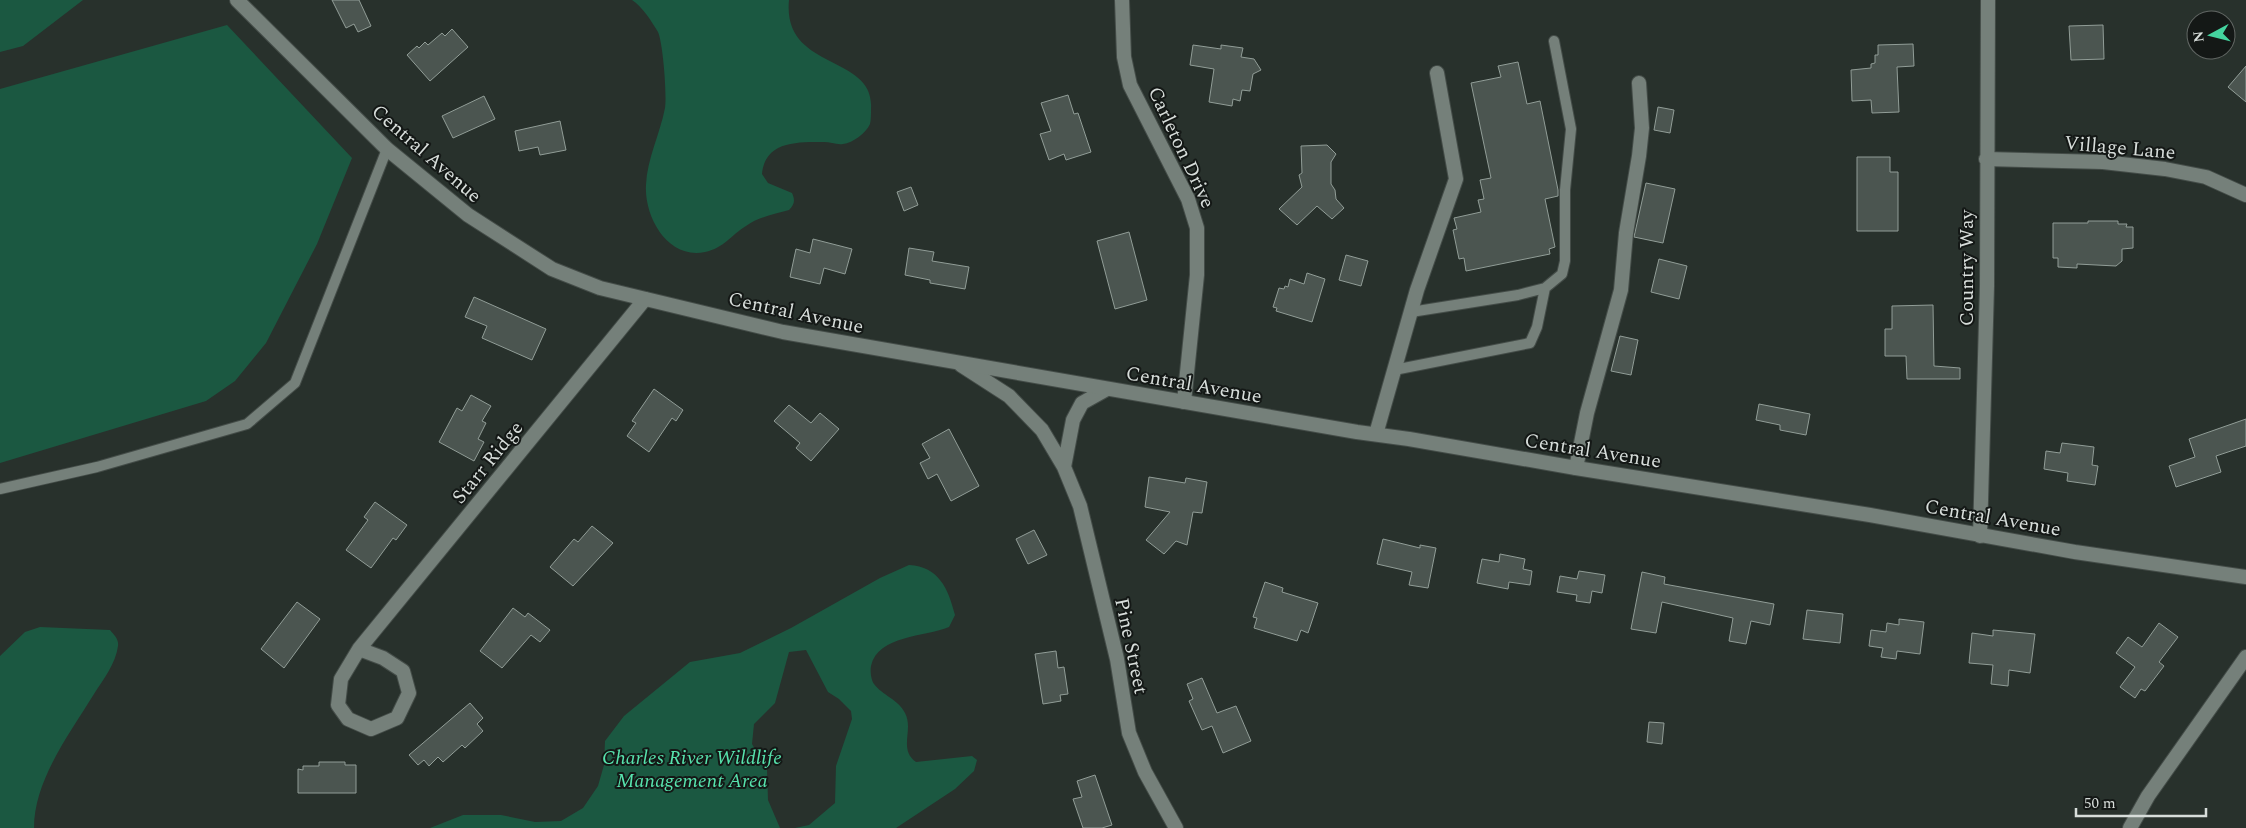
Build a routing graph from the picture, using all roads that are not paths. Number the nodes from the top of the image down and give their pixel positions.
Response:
1 (237, 0) edge
2 (1122, 0) edge
3 (1988, 0) edge
4 (1554, 41) dead end
5 (1437, 73) dead end
6 (1639, 83) dead end
7 (387, 149) junction
8 (1986, 159) junction
9 (2246, 195) edge
10 (1544, 288) junction
11 (645, 299) junction
12 (1411, 312) junction
13 (961, 365) junction
14 (1394, 370) junction
15 (1107, 389) junction
16 (1184, 402) junction
17 (1376, 434) junction
18 (1064, 467) junction
19 (1576, 468) junction
20 (0, 489) edge
21 (1980, 536) junction
22 (2246, 577) edge
23 (359, 650) junction
24 (2246, 657) edge
25 (1176, 828) edge
26 (2130, 828) edge

1 - 7 street, Central Avenue
2 - 16 street, Carleton Drive
3 - 8 street, Country Way
4 - 10 lane
5 - 12 street
6 - 19 street
7 - 11 street, Central Avenue
7 - 20 lane
8 - 9 street, Village Lane
8 - 21 street, Country Way
10 - 12 lane
10 - 14 lane
11 - 13 street, Central Avenue
11 - 23 street, Starr Ridge
12 - 14 street
13 - 15 street, Central Avenue
13 - 18 street, Pine Street
14 - 17 street
15 - 16 street, Central Avenue
15 - 18 street
16 - 17 street, Central Avenue
17 - 19 street, Central Avenue
18 - 25 street, Pine Street
19 - 21 street, Central Avenue
21 - 22 street, Central Avenue
23 - 23 street, Starr Ridge
24 - 26 street

